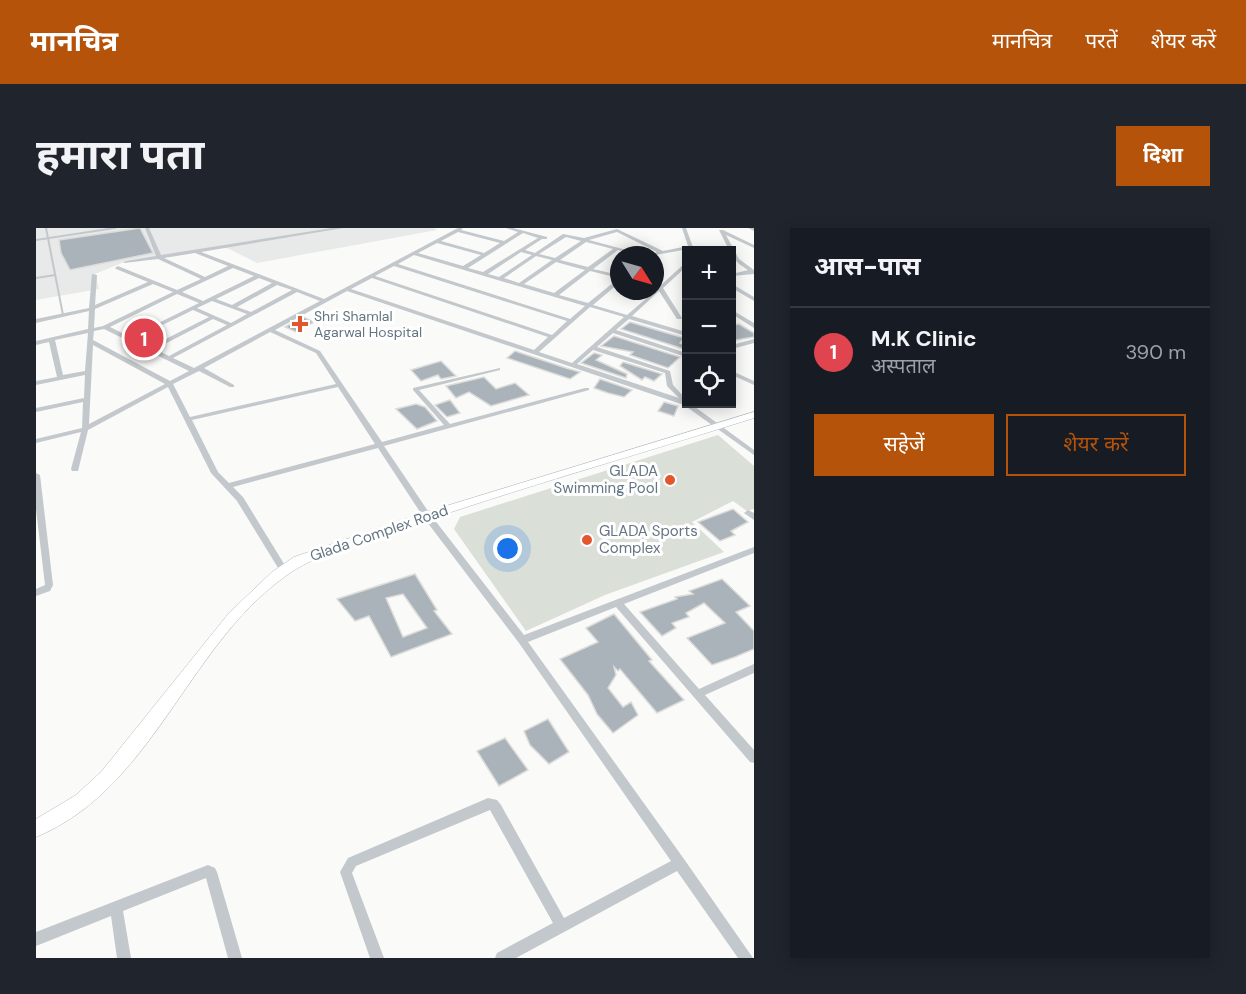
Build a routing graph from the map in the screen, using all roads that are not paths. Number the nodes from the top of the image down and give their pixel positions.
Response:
1 (46, 228) edge
2 (115, 228) edge
3 (147, 228) edge
4 (341, 228) edge
5 (508, 228) edge
6 (684, 228) edge
7 (452, 229) edge
8 (719, 229) edge
9 (522, 232) junction
10 (542, 237) junction
11 (48, 238) junction
12 (585, 239) junction
13 (36, 240) edge
14 (556, 241) junction
15 (436, 242) junction
16 (504, 243) junction
17 (610, 246) edge
18 (650, 246) edge
19 (690, 246) edge
20 (754, 247) edge
21 (522, 250) junction
22 (682, 250) edge
23 (194, 252) junction
24 (664, 252) edge
25 (414, 253) junction
26 (610, 253) edge
27 (536, 254) junction
28 (485, 255) junction
29 (159, 257) junction
30 (555, 260) junction
31 (126, 262) dead end
32 (393, 264) junction
33 (232, 266) junction
34 (118, 268) dead end
35 (464, 268) junction
36 (589, 269) junction
37 (682, 269) edge
38 (753, 271) edge
39 (484, 274) junction
40 (736, 274) edge
41 (55, 275) junction
42 (94, 275) dead end
43 (610, 275) edge
44 (258, 276) junction
45 (371, 276) junction
46 (36, 278) edge
47 (206, 279) junction
48 (499, 279) junction
49 (153, 282) junction
50 (664, 282) edge
51 (276, 283) junction
52 (519, 285) junction
53 (610, 286) edge
54 (736, 288) edge
55 (347, 289) junction
56 (295, 291) junction
57 (177, 292) junction
58 (555, 295) junction
59 (664, 297) edge
60 (212, 299) junction
61 (754, 299) edge
62 (644, 300) edge
63 (324, 302) junction
64 (203, 303) junction
65 (589, 305) junction
66 (232, 307) junction
67 (193, 308) junction
68 (91, 309) junction
69 (251, 314) junction
70 (63, 315) junction
71 (736, 315) edge
72 (213, 317) junction
73 (628, 317) junction
74 (679, 318) dead end
75 (36, 321) edge
76 (572, 321) junction
77 (232, 325) junction
78 (754, 326) edge
79 (105, 327) junction
80 (270, 330) junction
81 (90, 331) junction
82 (612, 331) junction
83 (682, 333) edge
84 (553, 337) junction
85 (130, 339) junction
86 (52, 340) junction
87 (754, 341) edge
88 (90, 342) junction
89 (36, 343) edge
90 (736, 345) edge
91 (593, 348) junction
92 (150, 349) junction
93 (535, 352) junction
94 (684, 354) edge
95 (169, 358) junction
96 (573, 365) junction
97 (498, 369) dead end
98 (197, 370) junction
99 (88, 372) junction
100 (736, 375) edge
101 (60, 378) junction
102 (36, 383) edge
103 (754, 383) edge
104 (170, 384) junction
105 (340, 385) junction
106 (232, 386) dead end
107 (586, 389) dead end
108 (682, 398) edge
109 (87, 399) junction
110 (682, 401) edge
111 (694, 408) edge
112 (36, 410) edge
113 (754, 415) edge
114 (188, 419) junction
115 (448, 425) junction
116 (719, 425) junction
117 (85, 429) junction
118 (36, 441) edge
119 (379, 444) junction
120 (754, 453) edge
121 (75, 469) dead end
122 (36, 475) edge
123 (227, 486) junction
124 (427, 516) junction
125 (754, 550) edge
126 (283, 570) junction
127 (36, 593) edge
128 (618, 603) junction
129 (522, 640) junction
130 (754, 668) edge
131 (698, 694) junction
132 (754, 758) edge
133 (36, 828) edge
134 (680, 863) junction
135 (116, 907) junction
136 (562, 926) junction
137 (36, 939) edge
138 (124, 958) edge
139 (235, 958) edge
140 (377, 958) edge
141 (502, 958) edge
142 (746, 958) edge

1 - 11 lane
2 - 11 lane
3 - 29 street
4 - 23 street
5 - 9 street
6 - 19 street
7 - 15 street
7 - 16 street
8 - 20 street
8 - 38 street
9 - 10 street
9 - 16 street
10 - 14 street
10 - 21 street
11 - 13 lane
11 - 41 lane
12 - 14 street
12 - 17 street
12 - 18 street
12 - 30 street
14 - 27 street
15 - 25 street
15 - 28 street
16 - 28 street
21 - 27 street
21 - 39 street
22 - 24 street
23 - 29 street
23 - 33 street
25 - 32 street
25 - 35 street
26 - 36 street
27 - 30 street
27 - 48 street
28 - 35 street
29 - 31 street
29 - 47 street
30 - 36 street
30 - 52 street
32 - 45 street
32 - 76 street
33 - 44 street
33 - 47 street
34 - 49 street
35 - 39 street
36 - 43 street
36 - 58 street
37 - 50 street
38 - 40 street
39 - 48 street
41 - 46 lane
41 - 70 lane
42 - 68 street
44 - 51 street
44 - 60 street
45 - 55 street
45 - 84 street
47 - 57 street
48 - 52 street
49 - 57 street
49 - 68 street
51 - 56 street
51 - 66 street
52 - 58 street
53 - 65 street
54 - 61 street
55 - 63 street
55 - 93 street
56 - 63 street
56 - 69 street
57 - 64 street
57 - 79 street
58 - 65 street
59 - 74 street
60 - 64 street
60 - 66 street
62 - 73 street
63 - 80 street
64 - 67 street
65 - 73 street
65 - 76 street
66 - 69 street
67 - 72 street
67 - 85 street
68 - 70 street
68 - 81 street
69 - 77 street
70 - 75 street
71 - 78 street
72 - 77 street
72 - 92 street
73 - 82 street
73 - 83 street
76 - 84 street
77 - 95 street
79 - 81 street
79 - 85 street
80 - 98 street
80 - 105 street
81 - 86 street
81 - 88 street
82 - 91 street
82 - 94 street
84 - 93 street
85 - 92 street
86 - 89 street
86 - 101 street
87 - 90 street
88 - 99 street
88 - 104 street
91 - 96 street
91 - 108 street
92 - 95 street
93 - 96 street
95 - 98 street
96 - 110 street
97 - 115 street
98 - 104 street
98 - 106 street
99 - 101 street
99 - 109 street
100 - 103 street
101 - 102 street
104 - 114 street
104 - 117 street
105 - 114 street
105 - 119 street
107 - 115 street
109 - 112 street
109 - 117 street
111 - 116 street
113 - 116 street, Glada Complex Road
114 - 123 street
115 - 119 street
116 - 120 street
116 - 124 street, Glada Complex Road
117 - 118 street
117 - 121 street
119 - 123 street
119 - 124 street
122 - 127 street
123 - 126 street
124 - 126 street, Glada Complex Road
124 - 129 street
125 - 128 street
126 - 133 street, Glada Complex Road
128 - 129 street
128 - 131 street
129 - 134 street
130 - 131 street
131 - 132 street
134 - 136 street
134 - 142 street
135 - 137 street
135 - 138 street
135 - 139 street
136 - 140 street
136 - 141 street

